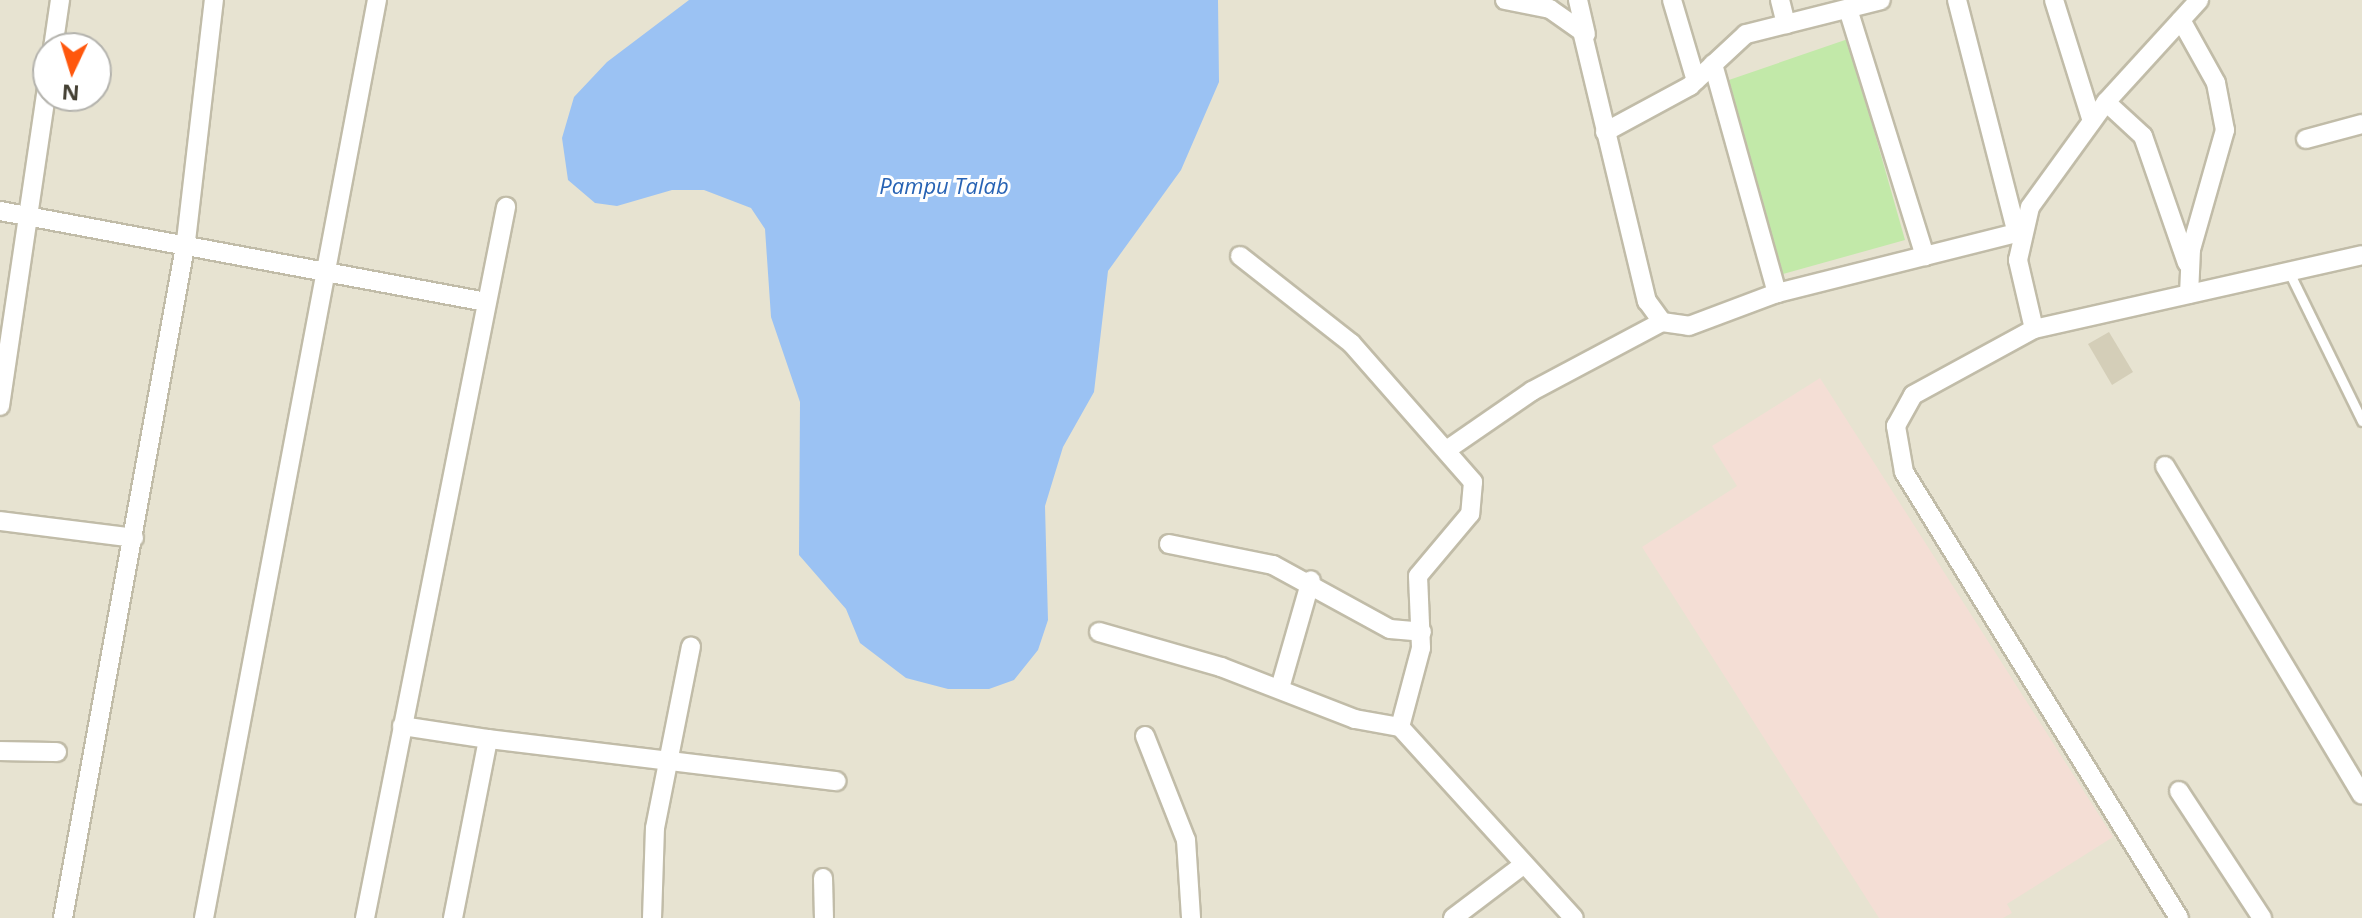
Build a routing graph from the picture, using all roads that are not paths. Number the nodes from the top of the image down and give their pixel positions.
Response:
1 (60, 0) edge
2 (214, 0) edge
3 (377, 0) edge
4 (1505, 0) edge
5 (1578, 0) edge
6 (1672, 0) edge
7 (1780, 0) edge
8 (1957, 0) edge
9 (2054, 0) edge
10 (2199, 0) edge
11 (1871, 1) edge
12 (1848, 9) junction
13 (2181, 20) junction
14 (1786, 24) junction
15 (55, 32) edge
16 (1590, 52) junction
17 (1713, 64) junction
18 (1696, 81) junction
19 (2106, 102) junction
20 (43, 112) edge
21 (2092, 121) junction
22 (2362, 124) edge
23 (1605, 132) junction
24 (2306, 139) dead end
25 (506, 207) dead end
26 (0, 211) edge
27 (27, 217) junction
28 (2019, 233) junction
29 (186, 241) junction
30 (2362, 255) edge
31 (1240, 256) dead end
32 (1925, 256) junction
33 (2190, 270) junction
34 (2289, 272) junction
35 (328, 274) junction
36 (1777, 293) junction
37 (2189, 294) junction
38 (487, 302) junction
39 (1662, 322) junction
40 (2034, 329) junction
41 (0, 406) edge
42 (2362, 421) edge
43 (1448, 449) junction
44 (2165, 466) dead end
45 (0, 521) edge
46 (134, 538) junction
47 (1169, 544) dead end
48 (1311, 580) junction
49 (1099, 632) dead end
50 (1422, 632) junction
51 (691, 647) dead end
52 (1280, 688) junction
53 (402, 726) junction
54 (1400, 727) junction
55 (1145, 736) dead end
56 (488, 739) junction
57 (0, 751) edge
58 (57, 752) dead end
59 (668, 765) junction
60 (836, 781) dead end
61 (2179, 791) dead end
62 (2362, 795) edge
63 (1523, 865) junction
64 (823, 878) dead end
65 (63, 918) edge
66 (204, 918) edge
67 (365, 918) edge
68 (453, 918) edge
69 (652, 918) edge
70 (824, 918) edge
71 (1191, 918) edge
72 (1453, 918) edge
73 (1574, 918) edge
74 (2179, 918) edge
75 (2262, 918) edge

1 - 15 street
2 - 29 street
3 - 35 street
4 - 16 street
5 - 16 street
6 - 18 street
7 - 14 street
8 - 28 street
9 - 21 street
10 - 13 street
11 - 12 street
12 - 14 street
12 - 32 street
13 - 19 street
13 - 33 street
14 - 17 street
16 - 23 street
17 - 18 street
17 - 36 street
18 - 23 street
19 - 21 street
19 - 33 street
20 - 27 street
21 - 28 street
22 - 24 street
23 - 39 street
25 - 38 street
26 - 27 street
27 - 29 street
27 - 41 street
28 - 32 street
28 - 40 street
29 - 35 street
29 - 46 street
30 - 34 street
31 - 43 street
32 - 36 street
33 - 37 street
34 - 37 street
34 - 42 lane
35 - 38 street
35 - 66 street
36 - 39 street
37 - 40 street
38 - 53 street
39 - 43 street
40 - 74 street
43 - 50 street
44 - 62 street
45 - 46 street
46 - 65 street
47 - 48 street
48 - 50 street
48 - 52 street
49 - 52 street
50 - 54 street
51 - 59 street
52 - 54 street
53 - 56 street
53 - 67 street
54 - 63 street
55 - 71 street
56 - 59 street
56 - 68 street
57 - 58 street
59 - 60 street
59 - 69 street
61 - 75 street
63 - 72 street
63 - 73 street
64 - 70 street

